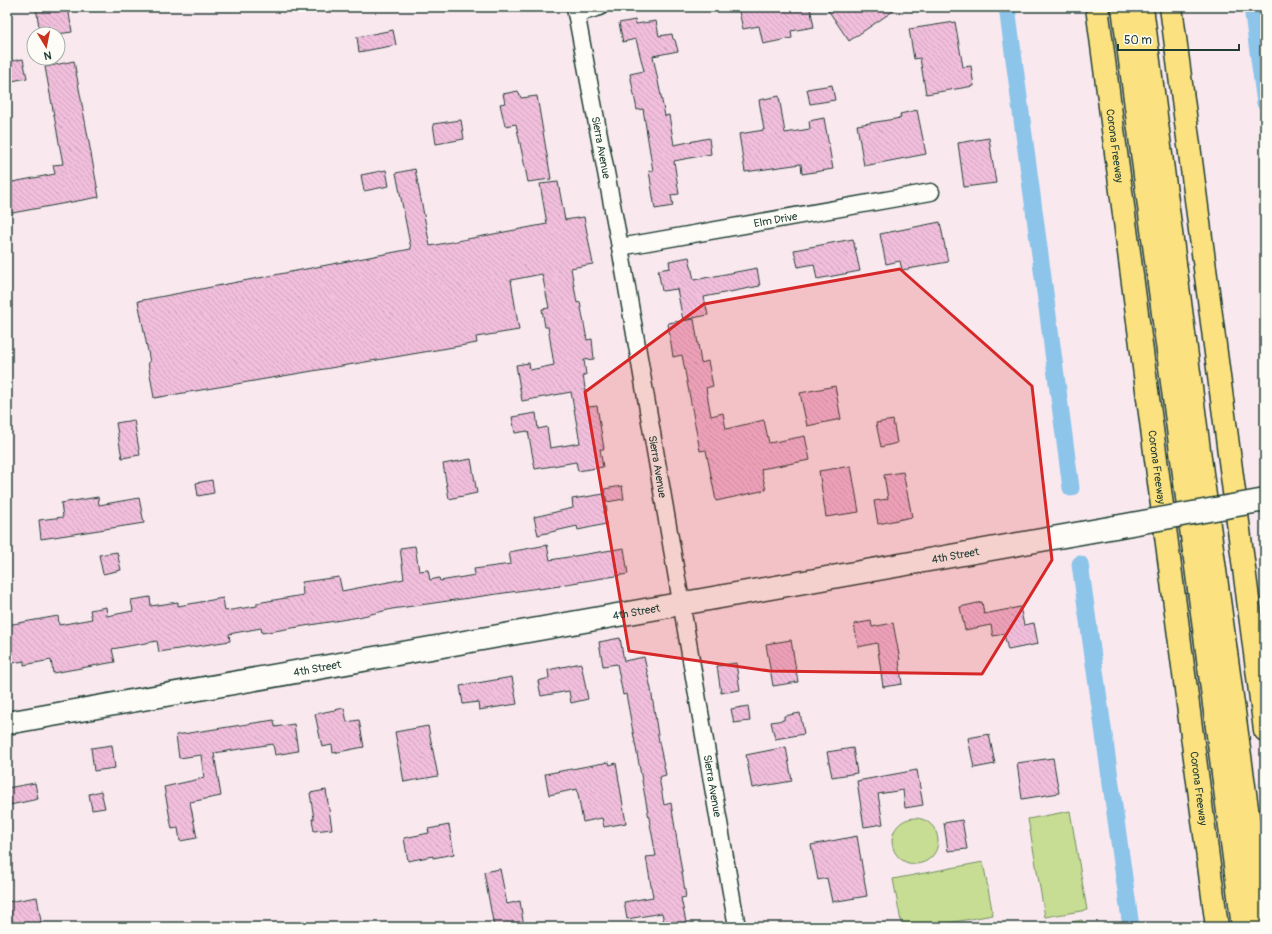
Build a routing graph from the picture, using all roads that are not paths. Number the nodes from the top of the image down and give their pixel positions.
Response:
1 (600, 7) edge
2 (1098, 7) edge
3 (1123, 7) edge
4 (1142, 7) edge
5 (1171, 7) edge
6 (575, 10) edge
7 (931, 192) dead end
8 (620, 247) junction
9 (1265, 500) edge
10 (682, 603) junction
11 (7, 723) edge
12 (1265, 730) edge
13 (738, 927) edge
14 (1217, 927) edge
15 (1243, 927) edge
16 (1263, 927) edge

1 - 6 street
2 - 14 highway, Corona Freeway
3 - 15 highway
4 - 16 highway
5 - 12 highway
6 - 8 street, Sierra Avenue
7 - 8 street, Elm Drive
8 - 10 street, Sierra Avenue
9 - 10 street, 4th Street, bridge
10 - 11 street, 4th Street
10 - 13 street, Sierra Avenue

